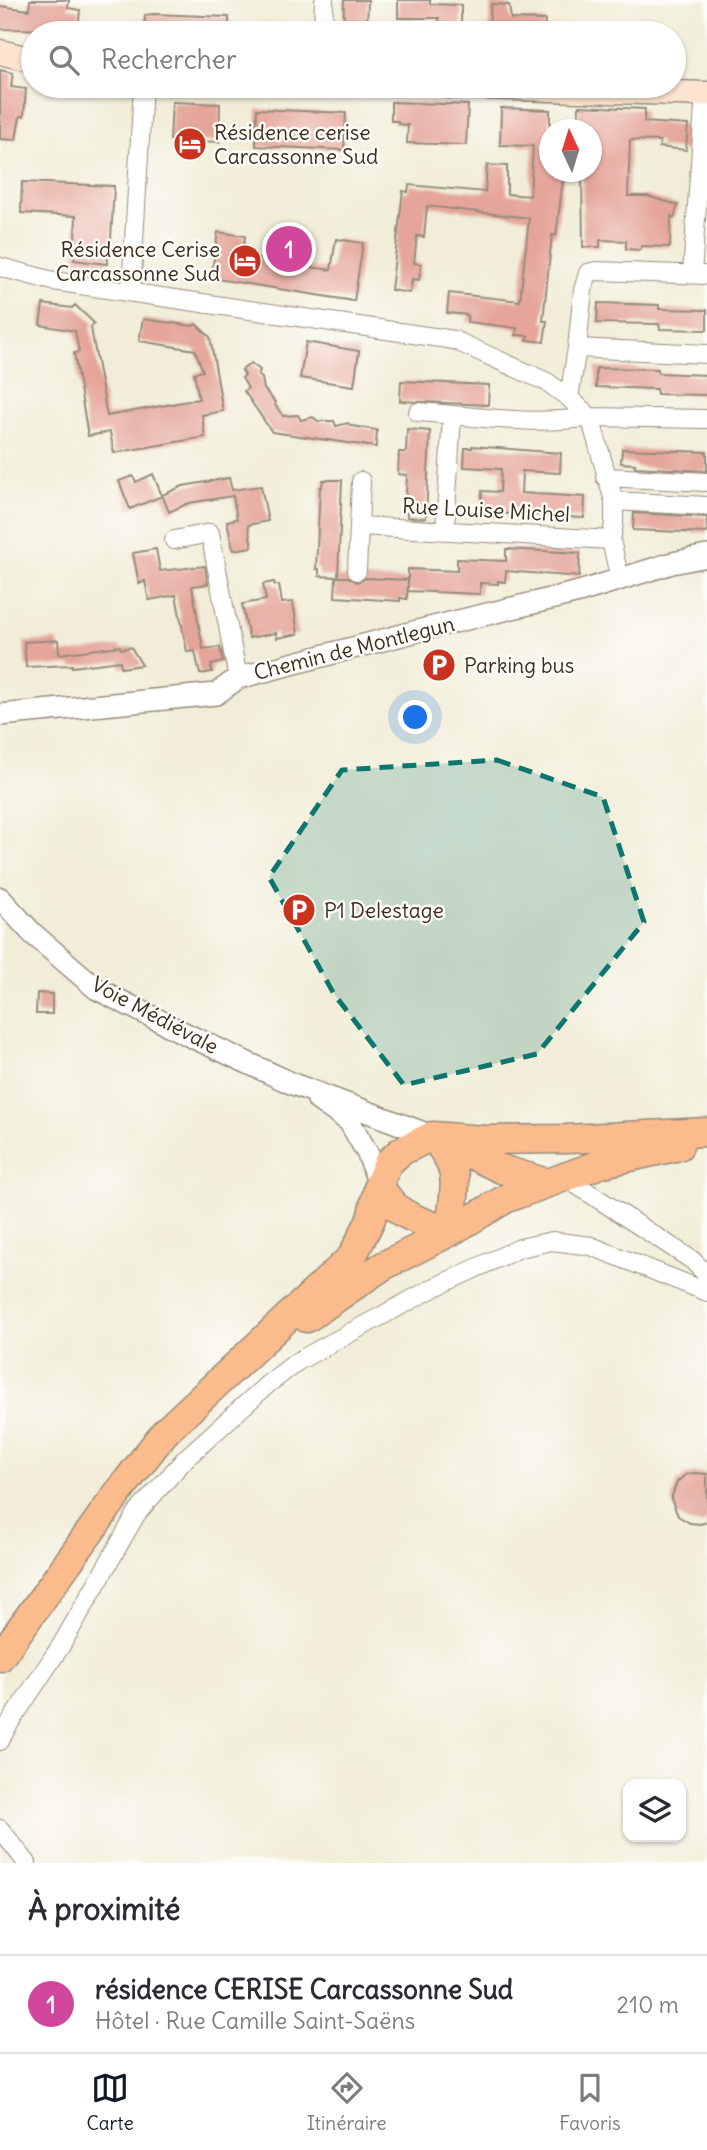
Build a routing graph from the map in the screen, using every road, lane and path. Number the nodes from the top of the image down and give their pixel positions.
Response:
1 (324, 0) edge
2 (323, 21) edge
3 (0, 52) edge
4 (21, 57) edge
5 (686, 93) edge
6 (706, 94) edge
7 (142, 98) edge
8 (0, 267) edge
9 (699, 275) edge
10 (131, 293) junction
11 (577, 348) junction
12 (707, 354) edge
13 (569, 398) junction
14 (418, 412) dead end
15 (452, 415) junction
16 (590, 418) junction
17 (707, 419) edge
18 (605, 477) junction
19 (361, 481) dead end
20 (707, 482) edge
21 (614, 501) junction
22 (707, 506) edge
23 (359, 526) junction
24 (445, 530) junction
25 (174, 540) dead end
26 (611, 540) junction
27 (707, 556) edge
28 (357, 571) dead end
29 (620, 580) junction
30 (238, 678) junction
31 (0, 715) edge
32 (0, 898) edge
33 (293, 1084) junction
34 (707, 1132) edge
35 (432, 1136) junction
36 (707, 1143) edge
37 (555, 1179) junction
38 (379, 1184) junction
39 (450, 1232) junction
40 (707, 1275) edge
41 (707, 1292) edge
42 (229, 1371) junction
43 (0, 1657) edge
44 (0, 1741) edge
45 (0, 1829) edge
46 (27, 1863) edge

1 - 2 street
3 - 4 main road
5 - 6 main road
6 - 9 street
7 - 10 street
8 - 10 street
9 - 11 street
10 - 13 street
11 - 12 street
11 - 13 street
13 - 16 street
14 - 15 street
15 - 16 street
15 - 24 street
16 - 17 street
16 - 18 street
18 - 20 street
18 - 21 street
19 - 23 street
21 - 22 street
21 - 26 street
23 - 24 street, Rue Louise Michel
23 - 28 street
24 - 26 street, Rue Louise Michel
25 - 30 street
26 - 29 street
27 - 29 street, Chemin de Montlegun
29 - 30 street, Chemin de Montlegun
30 - 31 street, Chemin de Montlegun
32 - 33 street, Voie Médiévale
33 - 35 street
33 - 38 street
34 - 35 main road
35 - 37 main road
35 - 38 main road
35 - 39 main road
36 - 37 main road
37 - 39 main road
37 - 40 street
38 - 39 main road
38 - 42 main road
39 - 42 main road
41 - 44 street
42 - 43 main road
45 - 46 street

